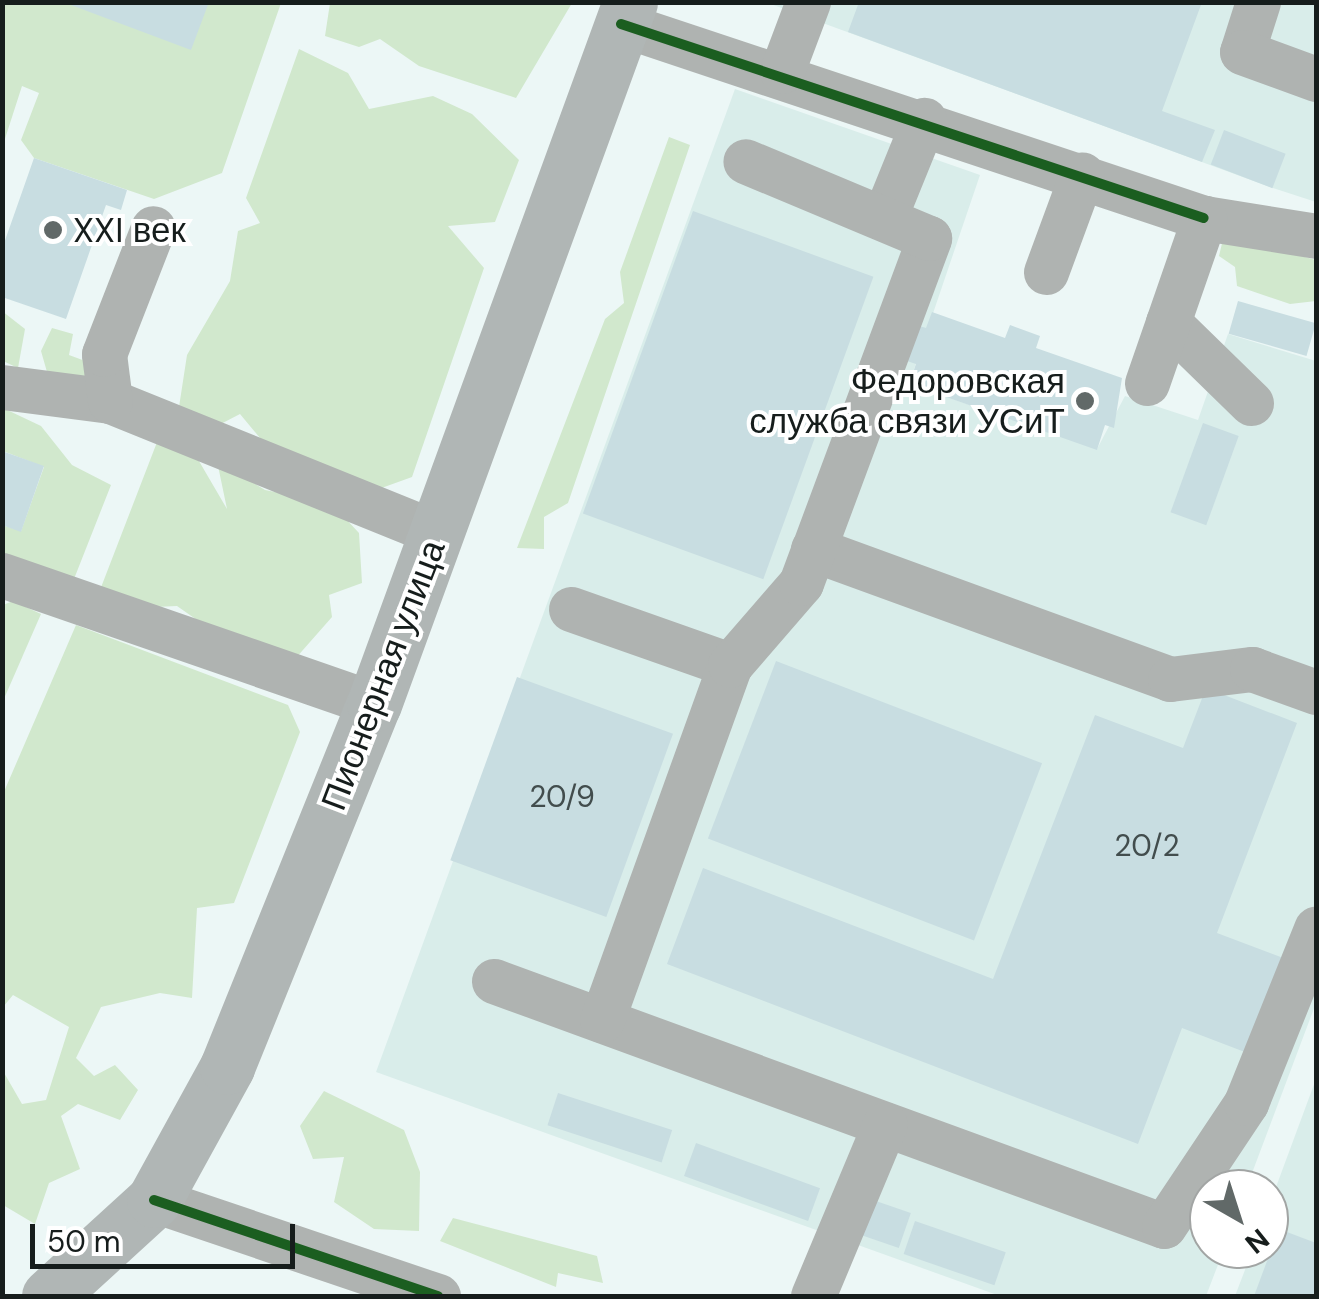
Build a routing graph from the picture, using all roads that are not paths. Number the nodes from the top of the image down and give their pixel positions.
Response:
1 (808, 2) edge
2 (1258, 2) edge
3 (626, 13) edge
4 (782, 71) junction
5 (1316, 78) edge
6 (924, 120) junction
7 (745, 161) dead end
8 (1082, 174) junction
9 (884, 216) junction
10 (1204, 218) junction
11 (153, 228) dead end
12 (1316, 236) edge
13 (1046, 272) dead end
14 (1168, 322) junction
15 (1148, 383) dead end
16 (2, 387) edge
17 (110, 402) junction
18 (1251, 403) dead end
19 (436, 533) junction
20 (814, 550) junction
21 (2, 574) edge
22 (572, 609) dead end
23 (730, 665) junction
24 (1316, 692) edge
25 (374, 704) junction
26 (1316, 928) edge
27 (494, 981) dead end
28 (602, 1020) junction
29 (885, 1124) junction
30 (154, 1200) junction
31 (49, 1296) edge
32 (438, 1296) edge
33 (813, 1296) edge

1 - 4 street
2 - 5 street
3 - 4 street
3 - 19 main road, Пионерная улица
4 - 6 street
6 - 8 street
6 - 9 street
7 - 9 street
8 - 10 street
8 - 13 street
9 - 20 street
10 - 12 street
10 - 14 street
11 - 17 street
14 - 15 street
14 - 18 street
16 - 17 street
17 - 19 street
19 - 25 main road, Пионерная улица
20 - 23 street
20 - 24 street
21 - 25 street
22 - 23 street
23 - 28 street
25 - 30 main road, Пионерная улица
26 - 29 street
27 - 28 street
28 - 29 street
29 - 33 street
30 - 31 main road, Пионерная улица
30 - 32 street

